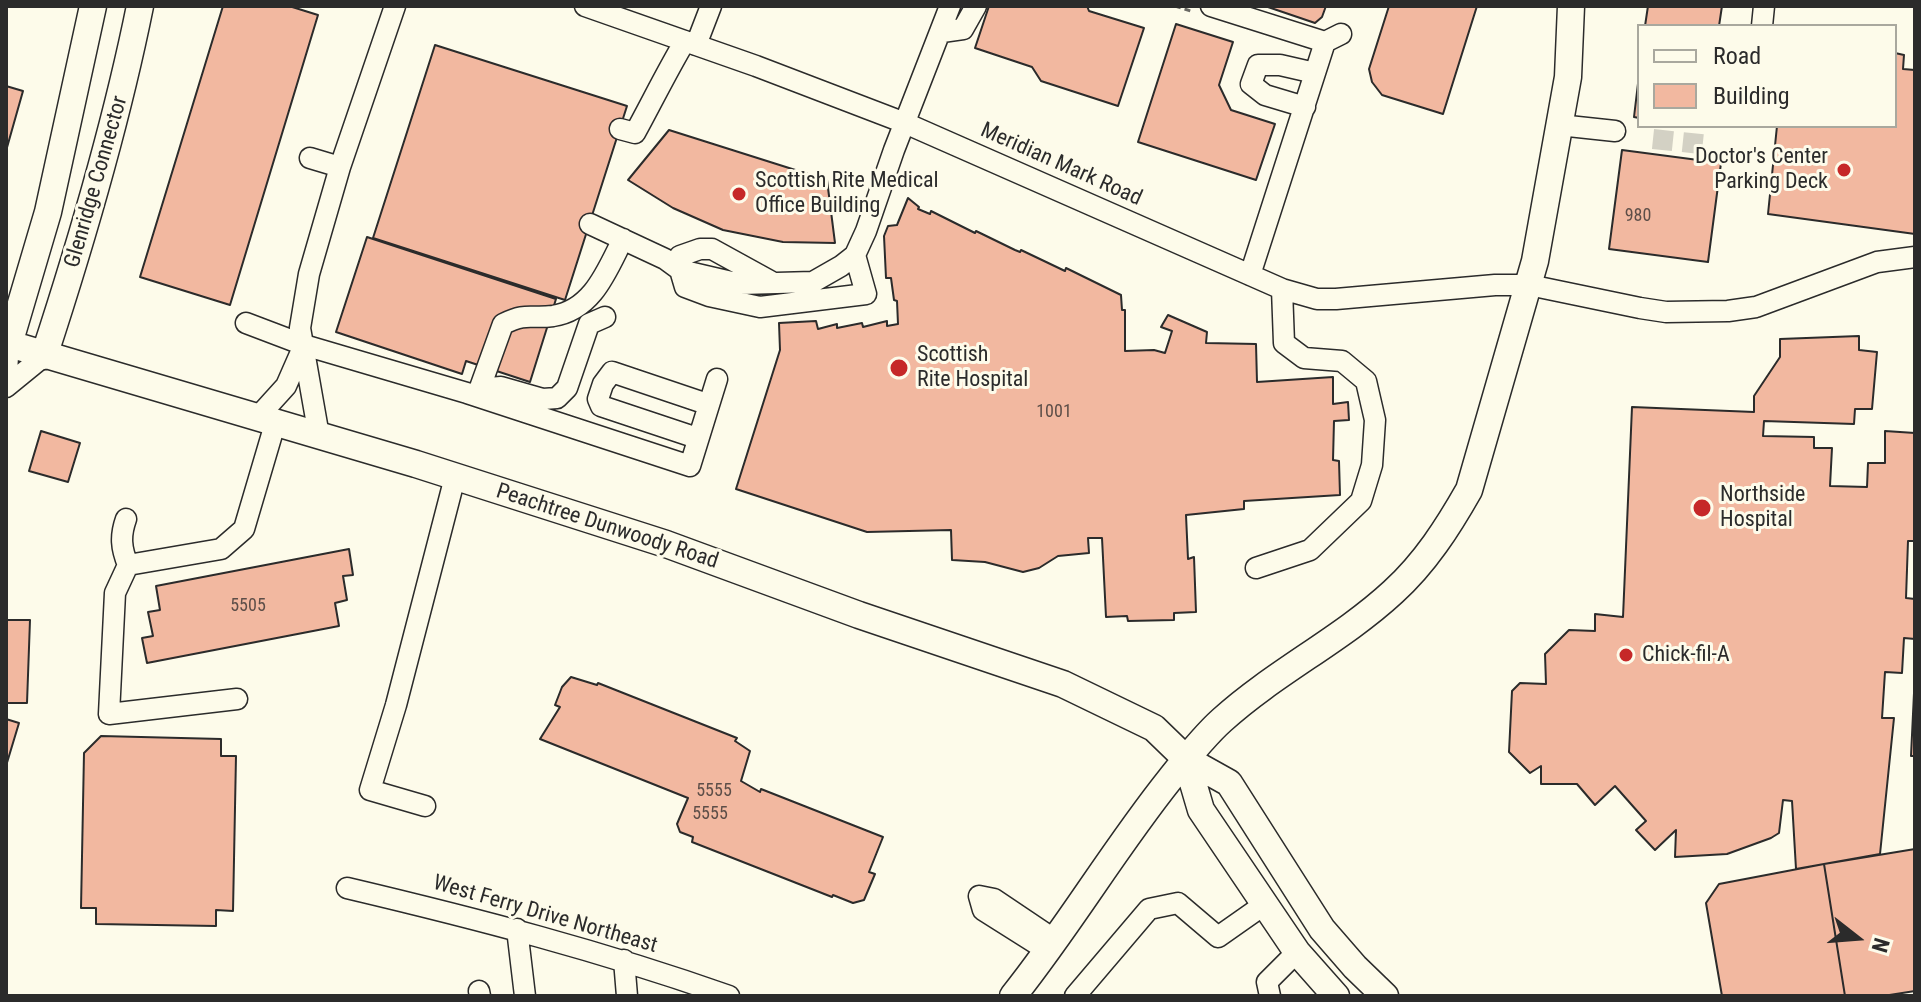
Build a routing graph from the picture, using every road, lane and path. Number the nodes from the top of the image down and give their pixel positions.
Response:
1 (93, 6) edge
2 (140, 6) edge
3 (395, 6) edge
4 (585, 6) edge
5 (711, 6) edge
6 (950, 6) edge
7 (976, 6) edge
8 (1211, 6) edge
9 (1571, 6) edge
10 (942, 32) junction
11 (690, 43) junction
12 (1315, 73) junction
13 (1305, 107) junction
14 (905, 123) junction
15 (1559, 125) junction
16 (620, 129) dead end
17 (1615, 131) dead end
18 (310, 158) dead end
19 (340, 167) junction
20 (590, 224) dead end
21 (623, 239) junction
22 (855, 255) junction
23 (1915, 257) edge
24 (680, 270) junction
25 (1250, 275) junction
26 (775, 284) junction
27 (1529, 285) junction
28 (1282, 289) junction
29 (605, 317) dead end
30 (246, 323) dead end
31 (7, 343) edge
32 (304, 345) junction
33 (44, 356) junction
34 (717, 379) dead end
35 (6, 385) edge
36 (482, 398) junction
37 (707, 404) junction
38 (266, 421) junction
39 (319, 436) junction
40 (697, 438) junction
41 (455, 477) junction
42 (126, 519) dead end
43 (128, 565) junction
44 (1256, 568) dead end
45 (237, 699) dead end
46 (1186, 759) junction
47 (425, 806) dead end
48 (347, 888) dead end
49 (1265, 904) junction
50 (517, 929) junction
51 (1297, 952) junction
52 (624, 960) junction
53 (1378, 994) edge
54 (525, 996) edge
55 (627, 996) edge
56 (729, 996) edge
57 (1013, 996) edge
58 (1075, 996) edge
59 (1270, 996) edge
60 (1336, 996) edge

1 - 31 main road, Glenridge Connector
2 - 33 main road, Glenridge Connector
3 - 19 street
4 - 11 street, Meridian Mark Road
5 - 11 street
6 - 10 street
7 - 10 street
8 - 12 street
9 - 15 main road
10 - 14 street
11 - 14 street, Meridian Mark Road
11 - 16 street
12 - 13 street
12 - 13 street
13 - 25 street
14 - 22 street
14 - 25 street, Meridian Mark Road
15 - 17 street
15 - 27 main road
18 - 19 street
19 - 32 street
20 - 21 street
21 - 24 street
21 - 36 street
22 - 24 street
22 - 26 street
23 - 27 street, Meridian Mark Road
24 - 26 street
24 - 26 street
25 - 28 street, Meridian Mark Road
27 - 28 street, Meridian Mark Road
27 - 46 main road
28 - 44 street
29 - 36 street
30 - 32 street
31 - 33 main road, Peachtree Dunwoody Road
31 - 35 street
32 - 36 street
32 - 38 street
32 - 39 street
33 - 35 street
33 - 38 main road, Peachtree Dunwoody Road
34 - 37 street
36 - 40 street
37 - 40 street
37 - 40 street
38 - 39 main road, Peachtree Dunwoody Road
38 - 43 street
39 - 41 main road, Peachtree Dunwoody Road
41 - 46 main road, Peachtree Dunwoody Road
41 - 47 street
42 - 43 street
43 - 45 street
46 - 49 main road, Peachtree Dunwoody Road
46 - 53 main road, Peachtree Dunwoody Road
46 - 57 main road
48 - 50 street, West Ferry Drive Northeast
49 - 51 main road, Peachtree Dunwoody Road
49 - 58 street
50 - 52 street, West Ferry Drive Northeast
50 - 54 street
51 - 59 street
51 - 60 main road, Peachtree Dunwoody Road
52 - 55 street
52 - 56 street, West Ferry Drive Northeast

